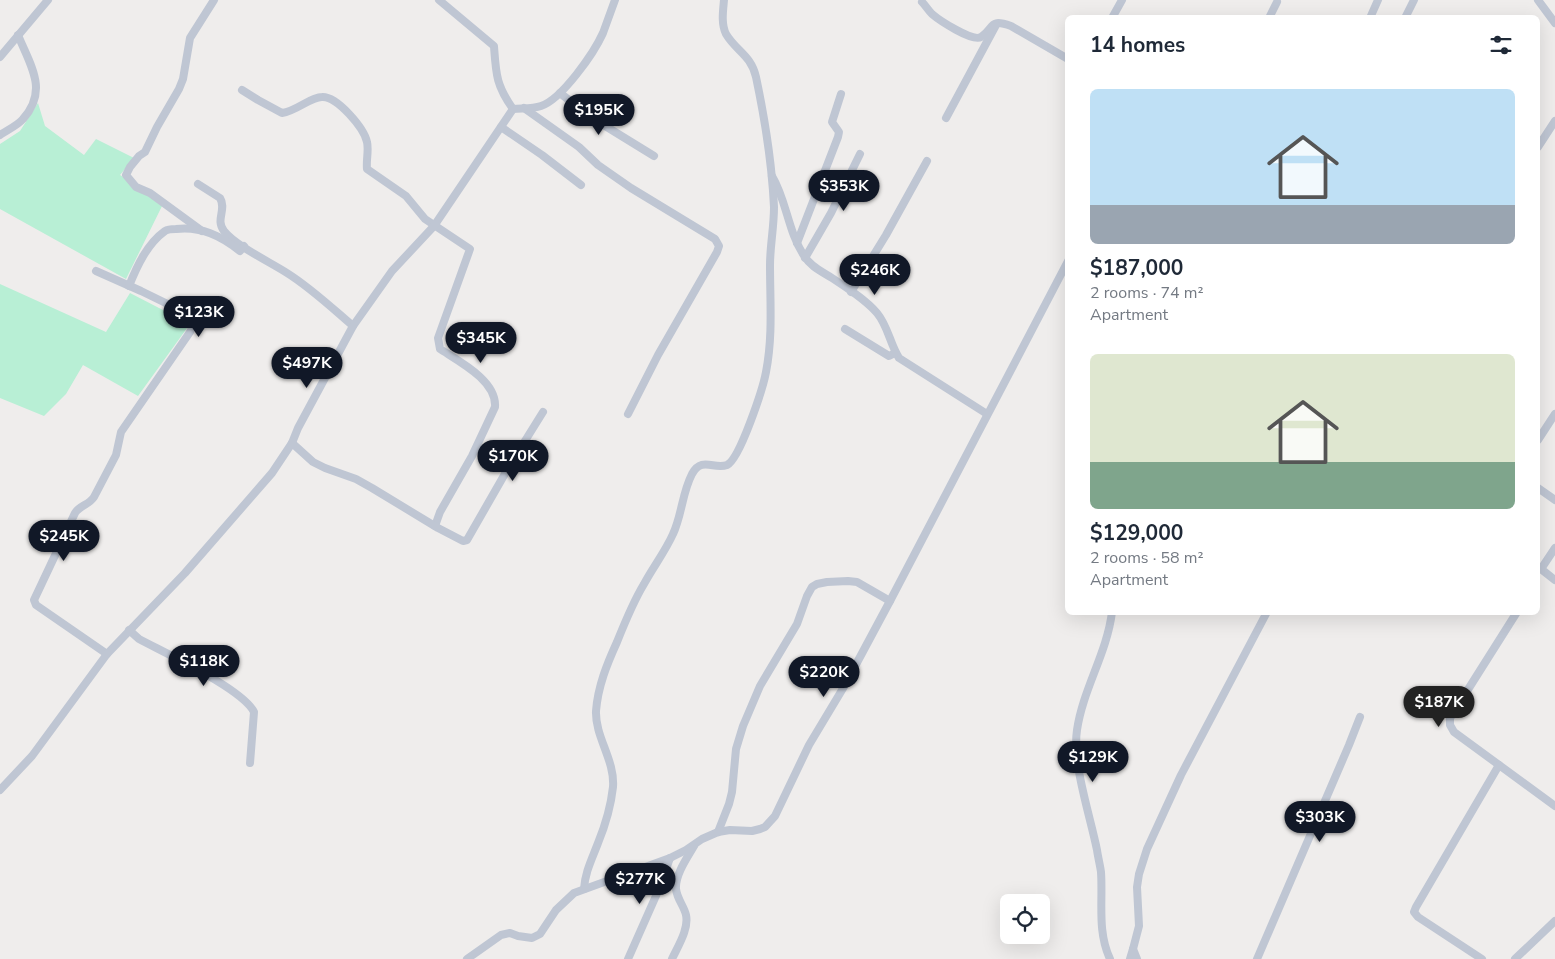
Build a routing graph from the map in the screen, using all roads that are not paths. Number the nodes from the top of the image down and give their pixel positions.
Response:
1 (48, 0) edge
2 (214, 0) edge
3 (439, 0) edge
4 (615, 0) edge
5 (724, 0) edge
6 (1122, 0) edge
7 (1378, 0) edge
8 (1414, 0) edge
9 (1538, 0) edge
10 (922, 2) dead end
11 (1277, 2) dead end
12 (1114, 15) edge
13 (1270, 15) edge
14 (1371, 15) edge
15 (1406, 15) edge
16 (997, 23) junction
17 (1555, 23) edge
18 (18, 35) junction
19 (0, 57) edge
20 (1065, 57) edge
21 (242, 90) dead end
22 (560, 94) junction
23 (841, 94) dead end
24 (524, 108) junction
25 (513, 109) junction
26 (946, 118) dead end
27 (1555, 121) edge
28 (501, 128) junction
29 (0, 135) edge
30 (1540, 145) edge
31 (860, 154) dead end
32 (654, 156) dead end
33 (927, 161) dead end
34 (771, 174) junction
35 (198, 184) dead end
36 (581, 185) dead end
37 (434, 226) junction
38 (202, 231) junction
39 (797, 243) junction
40 (244, 246) junction
41 (805, 258) junction
42 (1065, 267) edge
43 (96, 271) dead end
44 (130, 286) junction
45 (852, 292) junction
46 (353, 326) junction
47 (845, 329) dead end
48 (895, 353) junction
49 (543, 412) dead end
50 (628, 414) dead end
51 (987, 414) junction
52 (1555, 414) edge
53 (1540, 437) edge
54 (292, 443) junction
55 (1540, 489) edge
56 (1555, 500) edge
57 (435, 526) junction
58 (1555, 548) edge
59 (1540, 570) edge
60 (1540, 572) edge
61 (1555, 580) edge
62 (890, 601) junction
63 (1111, 615) edge
64 (1265, 615) edge
65 (1515, 615) edge
66 (129, 630) junction
67 (107, 654) junction
68 (1360, 717) dead end
69 (250, 763) dead end
70 (1499, 765) junction
71 (0, 790) edge
72 (1555, 806) edge
73 (718, 832) junction
74 (694, 844) junction
75 (670, 858) junction
76 (584, 889) junction
77 (1555, 921) edge
78 (1134, 949) junction
79 (467, 959) edge
80 (628, 959) edge
81 (672, 959) edge
82 (1110, 959) edge
83 (1130, 959) edge
84 (1137, 959) edge
85 (1257, 959) edge
86 (1482, 959) edge
87 (1515, 959) edge

1 - 18 street
2 - 38 street
3 - 25 street
4 - 22 street
5 - 34 street
6 - 12 street
7 - 14 street
8 - 15 street
9 - 17 street
10 - 16 street
11 - 13 street
16 - 20 street
16 - 26 street
18 - 19 street
18 - 29 street
21 - 37 street
22 - 24 street
22 - 32 street
23 - 39 street
24 - 25 street
24 - 50 street
25 - 28 street
27 - 30 street
28 - 36 street
28 - 37 street
31 - 41 street
33 - 45 street
34 - 39 street
34 - 76 street
35 - 40 street
37 - 46 street
37 - 57 street
38 - 40 street
38 - 44 street
39 - 41 street
40 - 46 street
41 - 45 street
42 - 51 street
43 - 44 street
44 - 67 street
45 - 48 street
46 - 54 street
47 - 48 street
48 - 51 street
49 - 57 street
51 - 62 street
52 - 53 street
54 - 57 street
54 - 66 street
55 - 56 street
58 - 59 street
60 - 61 street
62 - 73 street
62 - 73 street
63 - 82 street
64 - 78 street
65 - 70 street
66 - 67 street
66 - 69 street
67 - 71 street
68 - 85 street
70 - 72 street
70 - 86 street
73 - 74 street
74 - 75 street
74 - 81 street
75 - 76 street
75 - 80 street
76 - 79 street
77 - 87 street
78 - 83 street
78 - 84 street

